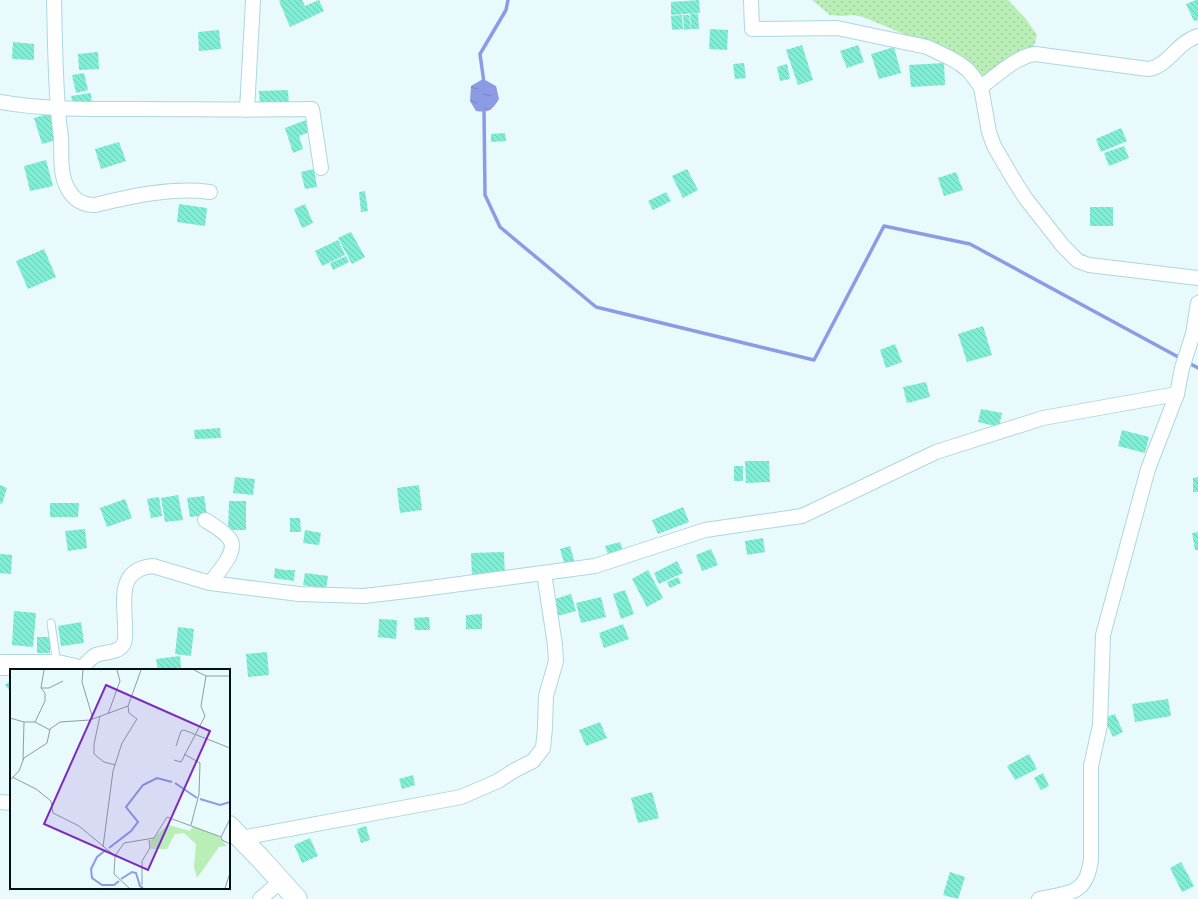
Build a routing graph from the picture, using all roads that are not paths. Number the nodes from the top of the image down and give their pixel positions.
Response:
1 (54, 0) edge
2 (253, 0) edge
3 (751, 0) edge
4 (1198, 36) edge
5 (981, 87) junction
6 (0, 102) edge
7 (58, 108) junction
8 (247, 110) junction
9 (321, 168) dead end
10 (210, 192) dead end
11 (1198, 278) edge
12 (1198, 303) edge
13 (1177, 394) junction
14 (205, 520) dead end
15 (544, 573) junction
16 (210, 583) junction
17 (51, 623) dead end
18 (0, 665) edge
19 (57, 665) junction
20 (75, 669) edge
21 (80, 669) edge
22 (0, 802) edge
23 (10, 803) edge
24 (235, 832) edge
25 (281, 881) junction
26 (260, 899) edge
27 (297, 899) edge
28 (1039, 899) edge

1 - 7 street
2 - 8 street
3 - 5 street
4 - 5 street
5 - 11 street
6 - 7 street
7 - 8 street
7 - 10 street
8 - 9 street
12 - 13 street
13 - 15 street
13 - 28 street
14 - 16 street
15 - 16 street
15 - 24 street
16 - 21 street
17 - 19 lane
18 - 19 street
19 - 20 street
22 - 23 street
24 - 25 street
25 - 26 street
25 - 27 street

